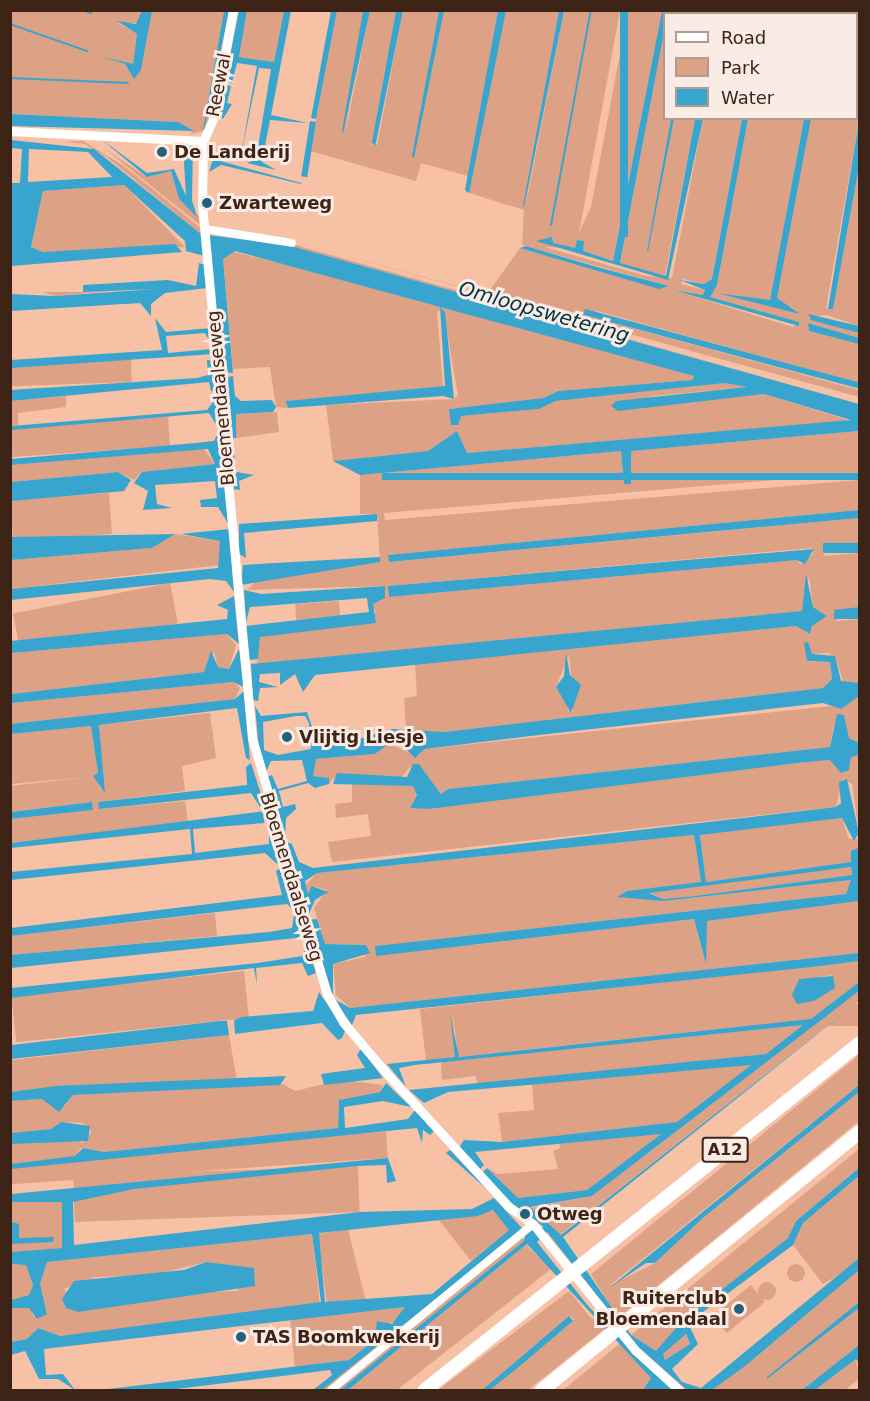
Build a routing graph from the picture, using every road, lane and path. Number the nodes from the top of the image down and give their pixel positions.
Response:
1 (233, 10) edge
2 (10, 131) edge
3 (203, 141) junction
4 (206, 235) junction
5 (292, 243) dead end
6 (860, 1043) edge
7 (860, 1131) edge
8 (537, 1230) junction
9 (331, 1390) edge
10 (424, 1390) edge
11 (542, 1390) edge
12 (680, 1390) edge

1 - 3 street, Reewal
2 - 3 street
3 - 4 street, Reewal
4 - 5 street
4 - 8 street, Bloemendaalseweg
6 - 10 highway, A12
7 - 11 highway
8 - 9 street
8 - 12 street, Bloemendaalseweg

